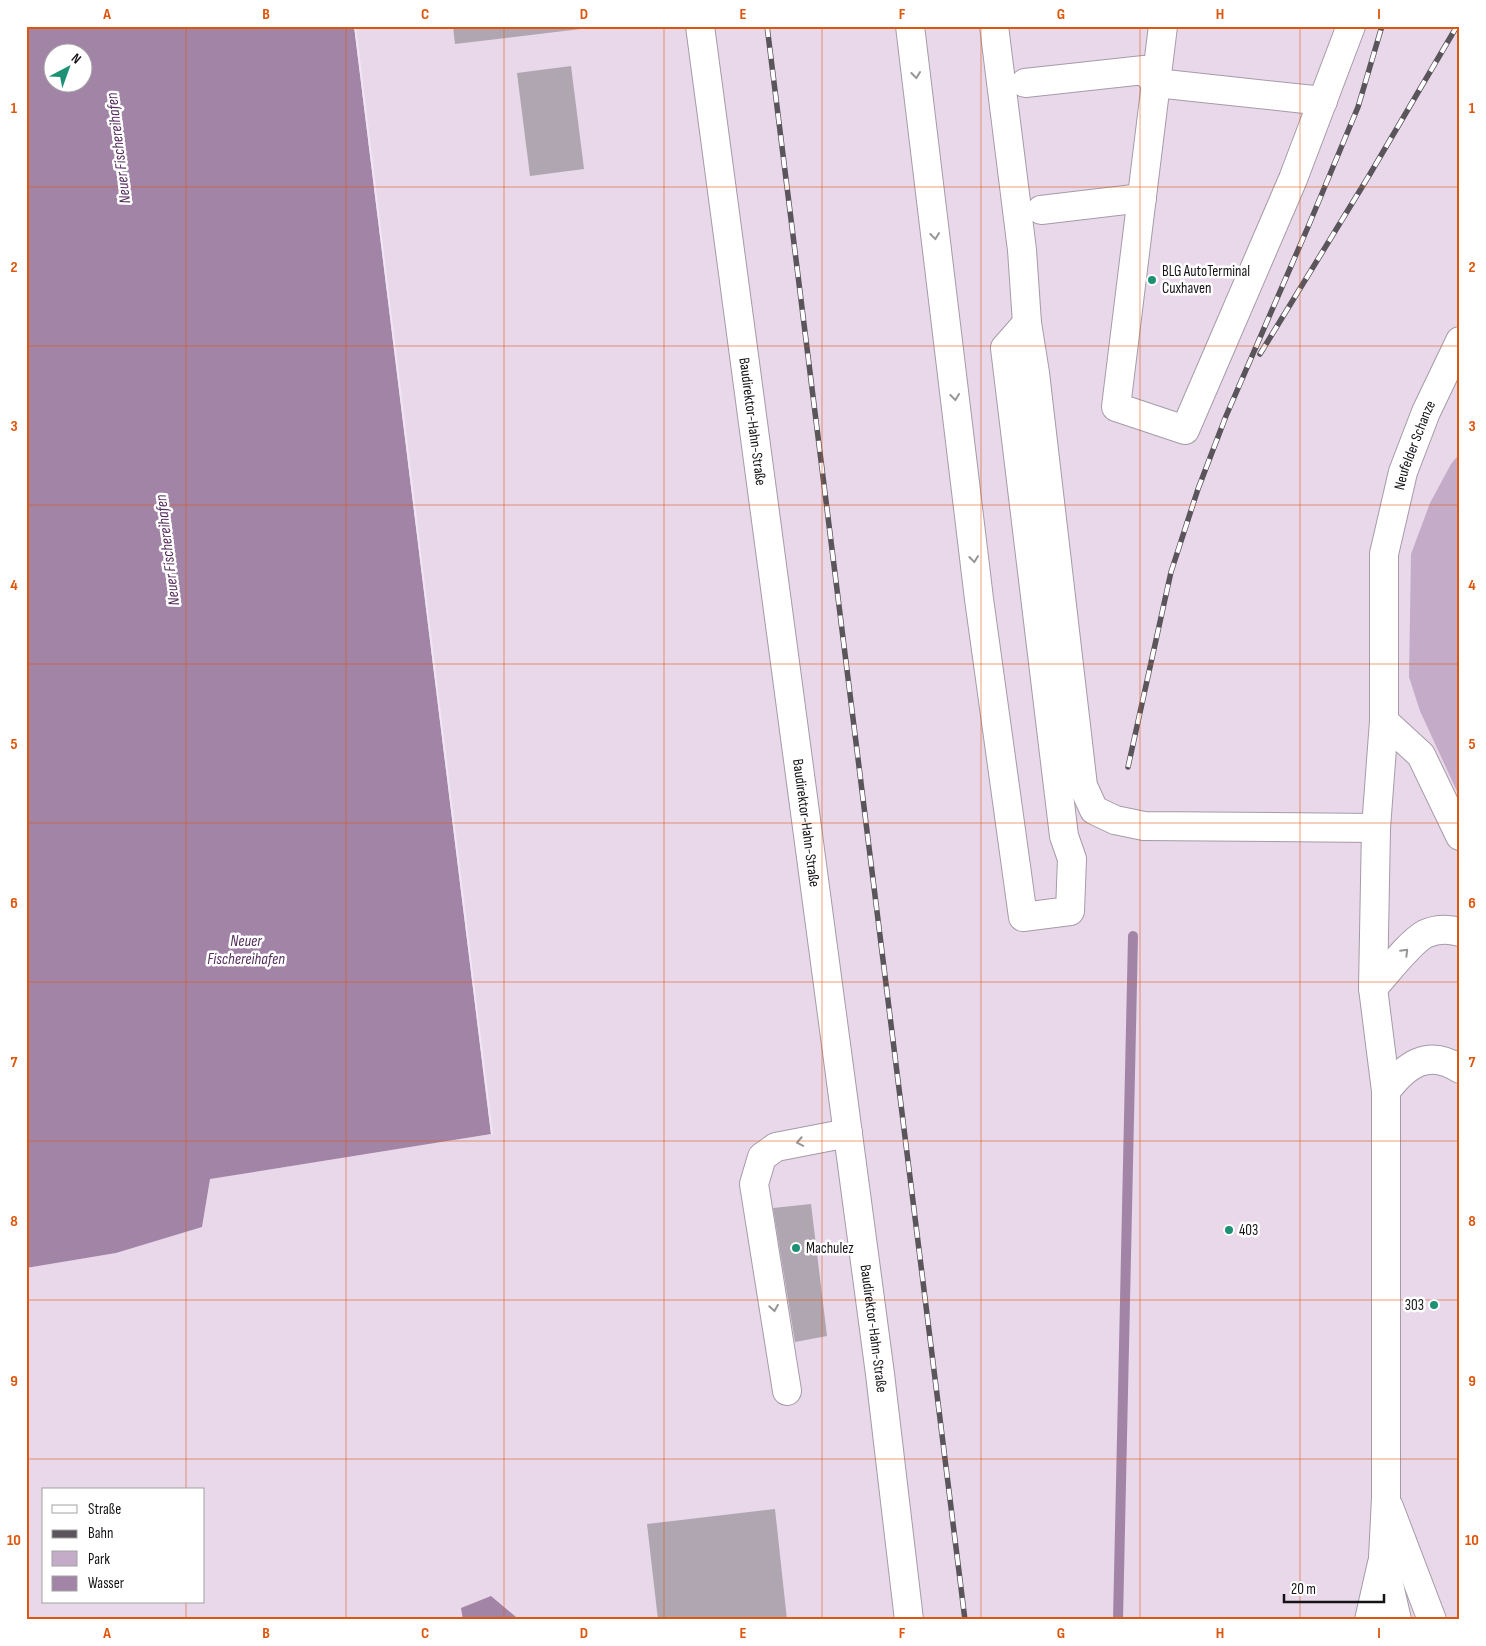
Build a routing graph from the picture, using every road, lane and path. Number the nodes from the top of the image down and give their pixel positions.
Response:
1 (700, 26) edge
2 (910, 26) edge
3 (994, 26) edge
4 (1163, 26) edge
5 (1351, 26) edge
6 (1025, 83) dead end
7 (1156, 83) junction
8 (1323, 101) junction
9 (1142, 198) junction
10 (1041, 210) dead end
11 (1027, 323) junction
12 (1460, 341) edge
13 (1384, 721) junction
14 (1376, 828) junction
15 (1460, 836) edge
16 (1460, 932) edge
17 (1374, 988) junction
18 (1432, 1058) junction
19 (1460, 1059) edge
20 (1460, 1069) edge
21 (1386, 1091) junction
22 (848, 1133) junction
23 (787, 1392) dead end
24 (1386, 1498) junction
25 (1383, 1558) junction
26 (909, 1620) edge
27 (1369, 1620) edge
28 (1397, 1620) edge
29 (1432, 1620) edge

1 - 22 street, Baudirektor-Hahn-Straße
2 -> 11 street
3 - 11 street
4 - 7 street
5 - 8 street
6 - 7 street
7 - 8 street
7 - 9 street
8 - 9 street
9 - 10 street
11 - 14 street
12 - 13 street, Neufelder Schanze
13 - 14 street, Neufelder Schanze
13 - 15 street
14 - 17 street, Neufelder Schanze
17 -> 16 street
17 - 21 street, Neufelder Schanze
18 - 19 street
18 - 20 street
18 - 21 street
21 - 24 street, Neufelder Schanze
22 -> 23 street
22 - 26 street, Baudirektor-Hahn-Straße
24 - 25 street, Neufelder Schanze
24 - 29 street
25 - 27 street
25 - 28 street

